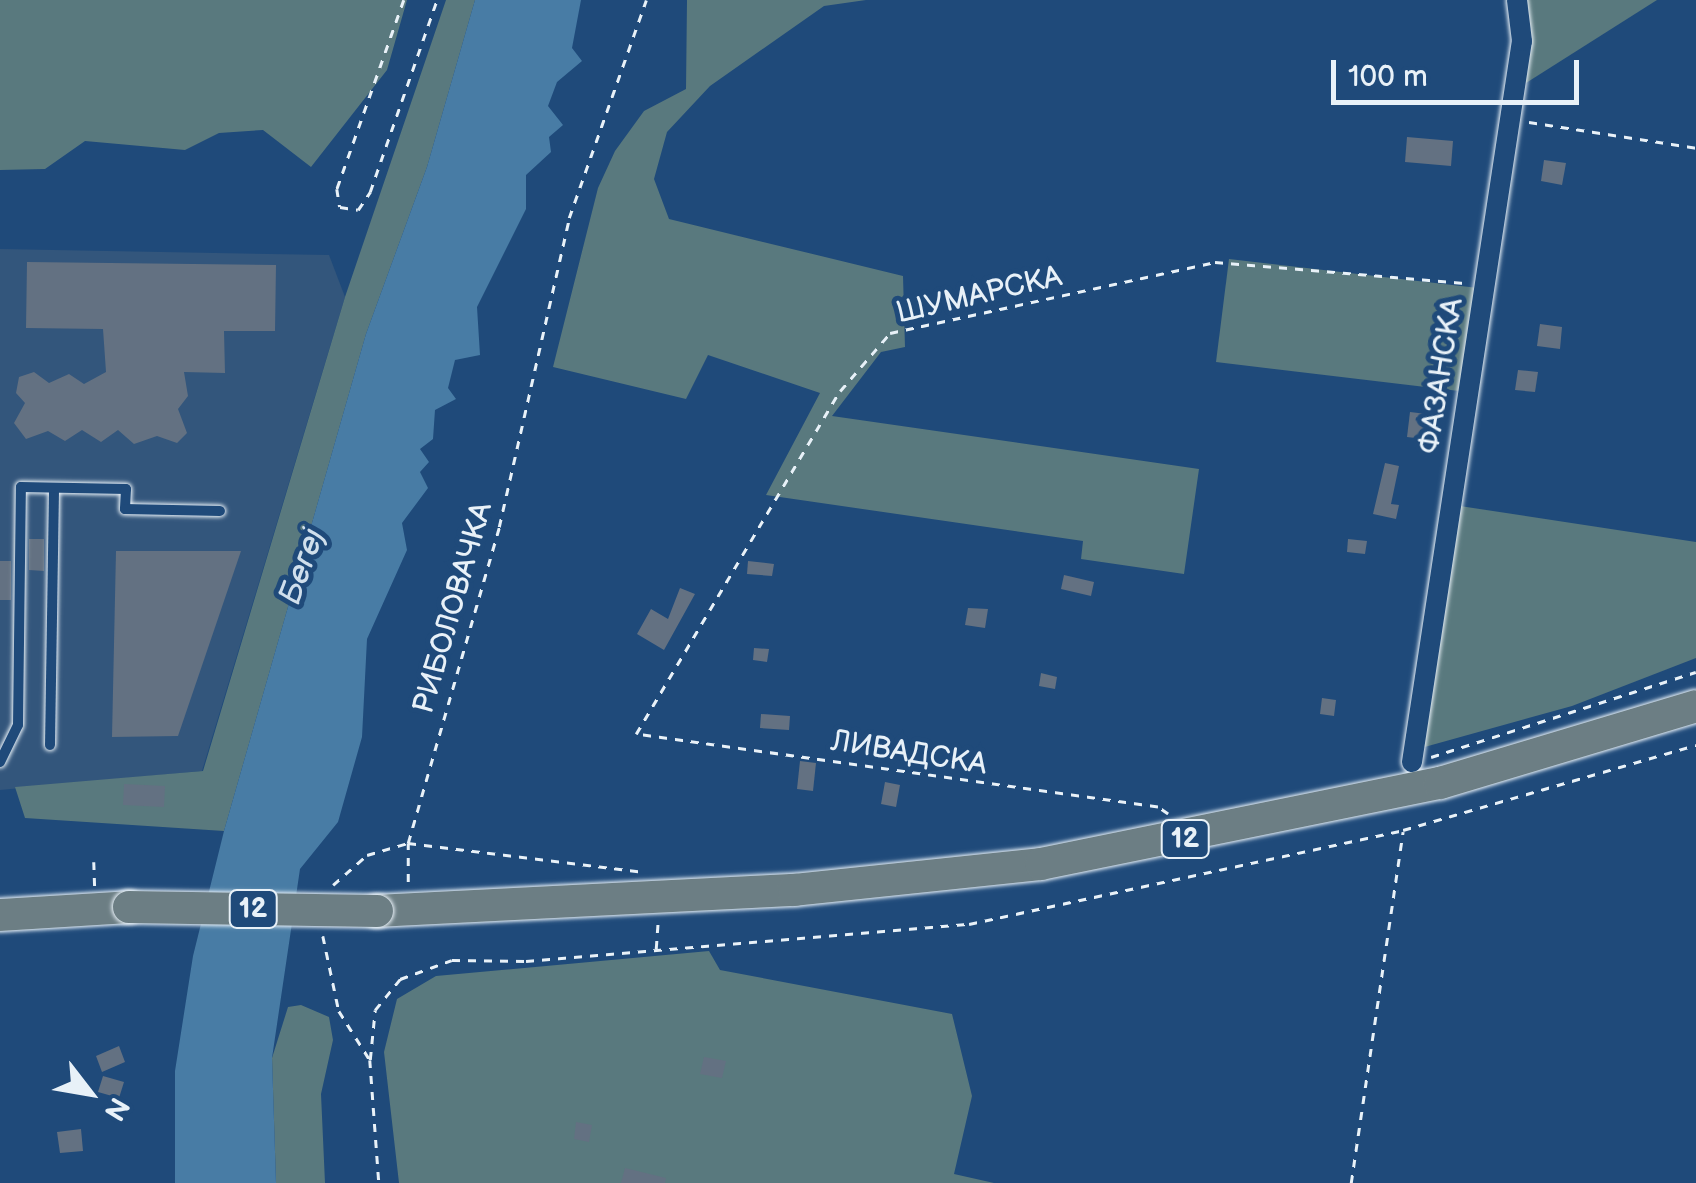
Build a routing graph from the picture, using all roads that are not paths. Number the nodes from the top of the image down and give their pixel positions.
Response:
1 (1517, 0) edge
2 (54, 488) junction
3 (220, 511) dead end
4 (1696, 706) edge
5 (50, 745) dead end
6 (0, 762) edge
7 (1412, 762) road end
8 (0, 902) edge
9 (34, 908) junction
10 (0, 916) edge

1 - 7 street, ФАЗАНСКА
2 - 3 lane
2 - 5 lane
2 - 6 lane
4 - 9 main road, 12, bridge
8 - 9 main road, 12
9 - 10 main road, 12

